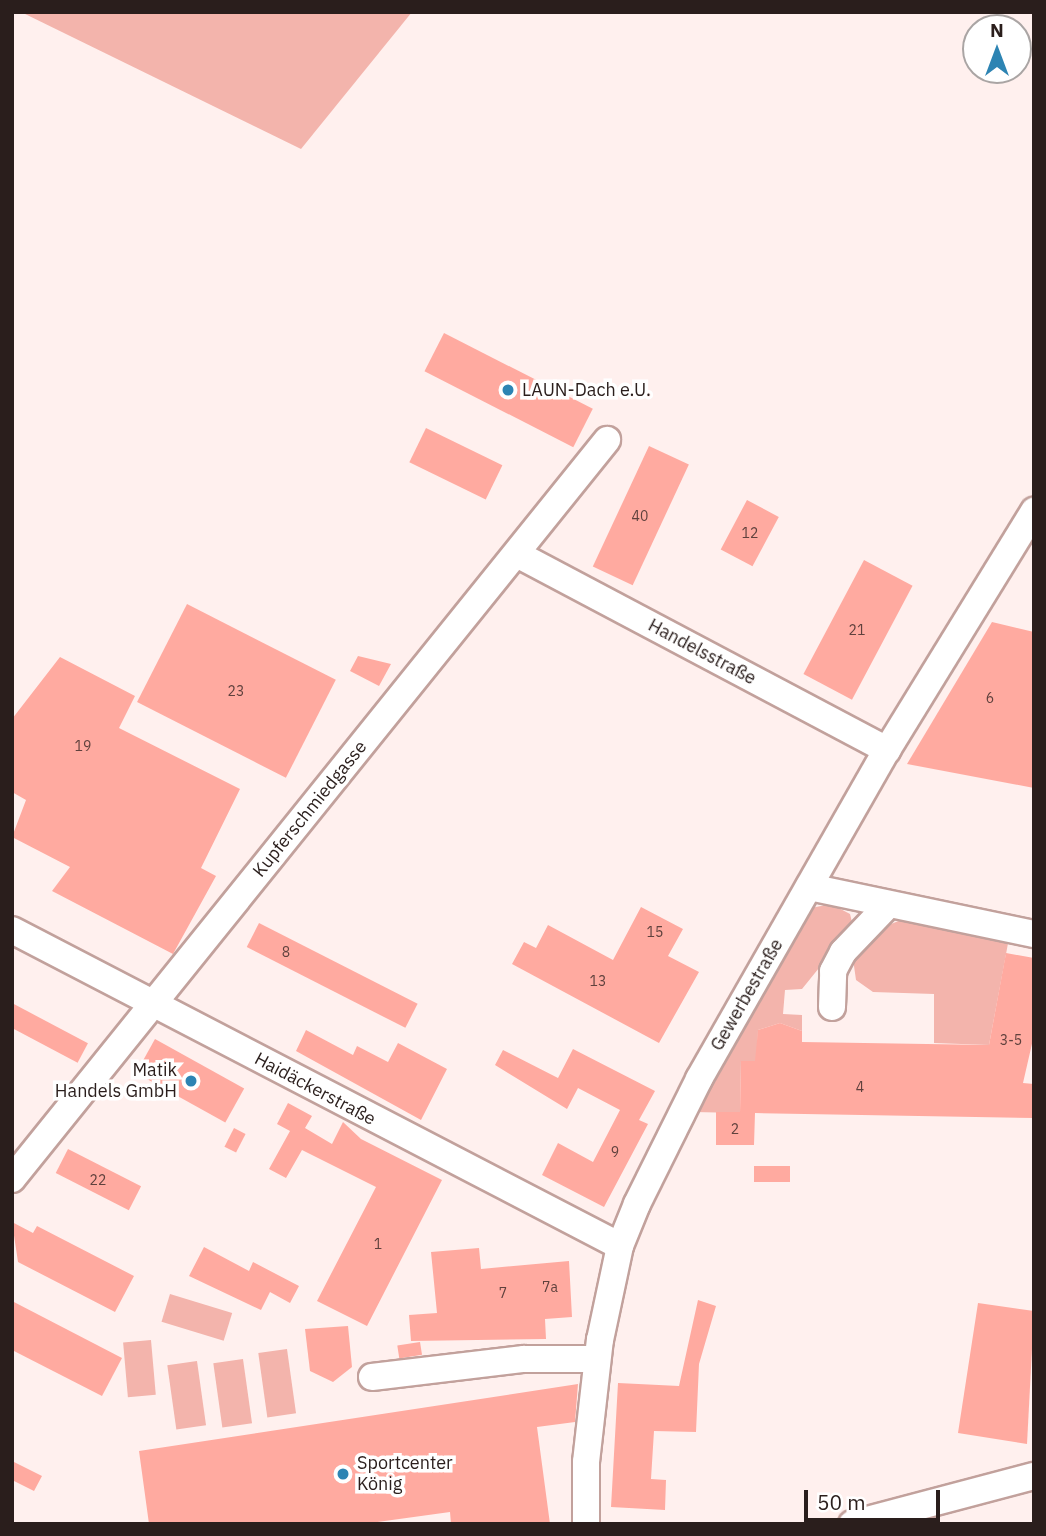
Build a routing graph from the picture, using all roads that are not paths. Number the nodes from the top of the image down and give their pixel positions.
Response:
1 (607, 440) dead end
2 (1034, 511) edge
3 (517, 554) junction
4 (887, 750) junction
5 (809, 887) junction
6 (888, 905) junction
7 (12, 930) edge
8 (1034, 934) edge
9 (154, 1005) junction
10 (832, 1006) dead end
11 (12, 1179) edge
12 (620, 1246) junction
13 (597, 1359) junction
14 (372, 1377) dead end
15 (1034, 1476) edge
16 (586, 1524) edge
17 (852, 1524) edge

1 - 3 street, Kupferschmiedgasse
2 - 4 street, Gewerbestraße
3 - 4 street, Handelsstraße
3 - 9 street, Kupferschmiedgasse
4 - 5 street, Gewerbestraße
5 - 6 street
5 - 12 street, Gewerbestraße
6 - 8 street
6 - 10 street
7 - 9 street, Haidäckerstraße
9 - 11 street, Kupferschmiedgasse
9 - 12 street, Haidäckerstraße
12 - 13 street, Gewerbestraße
13 - 14 street
13 - 16 street, Gewerbestraße
15 - 17 street

